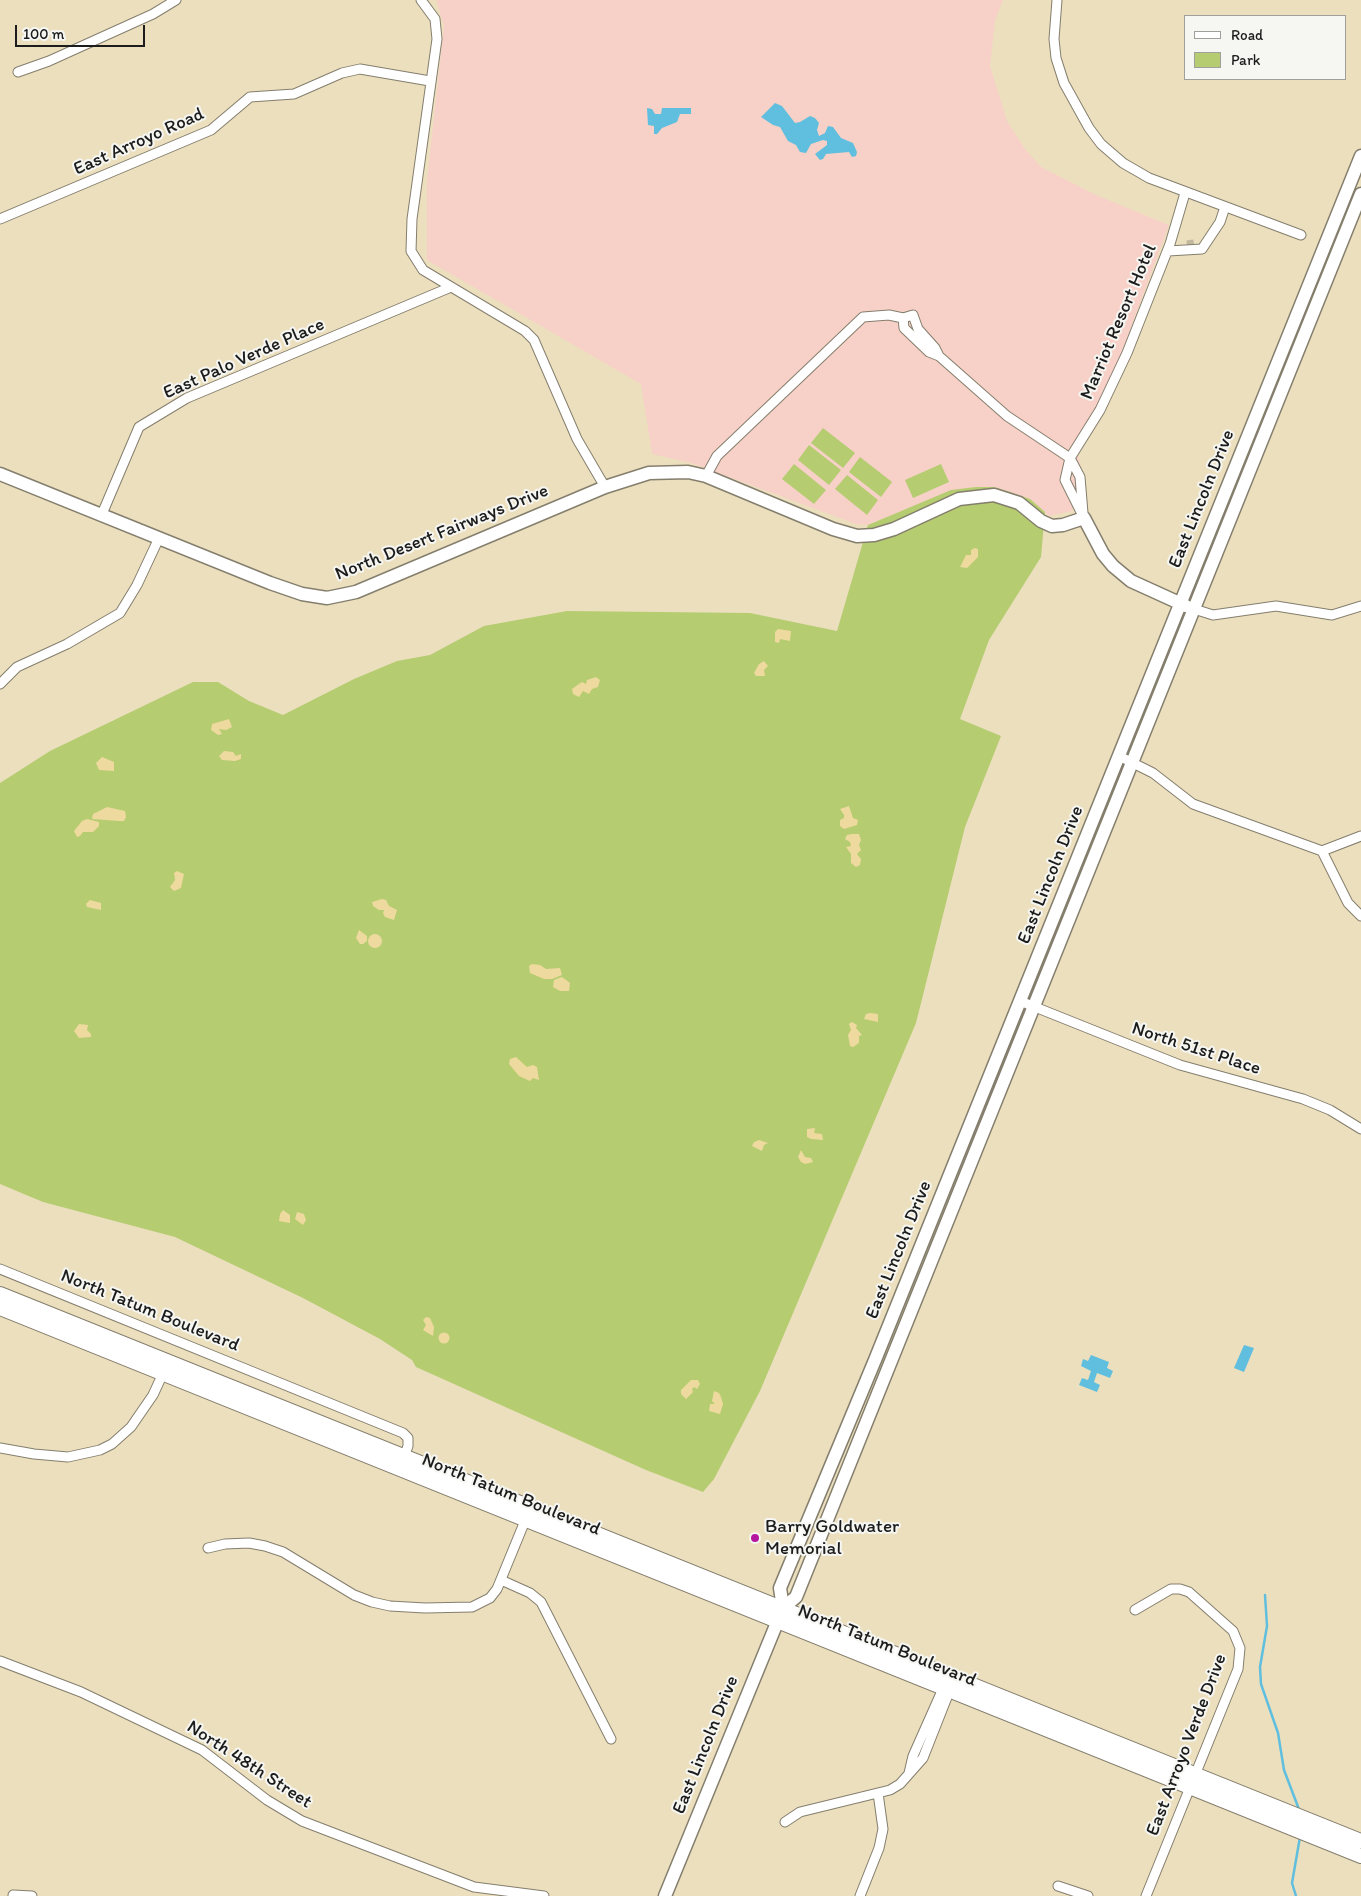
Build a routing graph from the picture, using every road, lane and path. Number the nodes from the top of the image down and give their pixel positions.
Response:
1 (176, 0) edge
2 (421, 0) edge
3 (1057, 0) edge
4 (18, 72) dead end
5 (430, 82) junction
6 (1361, 156) edge
7 (1185, 193) junction
8 (1361, 194) edge
9 (1225, 207) junction
10 (0, 219) edge
11 (1334, 225) junction
12 (1213, 235) junction
13 (1301, 235) dead end
14 (1169, 248) junction
15 (451, 287) junction
16 (1320, 294) junction
17 (903, 318) junction
18 (939, 356) junction
19 (1245, 443) junction
20 (1258, 448) junction
21 (1070, 458) junction
22 (0, 474) edge
23 (706, 476) junction
24 (605, 487) junction
25 (102, 514) junction
26 (1084, 518) junction
27 (159, 538) junction
28 (1180, 603) junction
29 (1361, 606) edge
30 (1194, 609) junction
31 (0, 684) edge
32 (1118, 756) junction
33 (1132, 762) junction
34 (1361, 836) edge
35 (1322, 850) junction
36 (1361, 916) edge
37 (1020, 1001) junction
38 (1033, 1006) junction
39 (1361, 1129) edge
40 (0, 1270) edge
41 (0, 1294) edge
42 (0, 1308) edge
43 (168, 1360) junction
44 (163, 1374) junction
45 (0, 1448) edge
46 (405, 1455) junction
47 (399, 1469) junction
48 (531, 1507) junction
49 (526, 1520) junction
50 (208, 1548) dead end
51 (501, 1580) junction
52 (783, 1608) junction
53 (1135, 1610) dead end
54 (777, 1622) junction
55 (0, 1660) edge
56 (952, 1676) junction
57 (946, 1689) junction
58 (611, 1739) dead end
59 (1192, 1781) junction
60 (878, 1793) junction
61 (784, 1822) dead end
62 (1361, 1841) edge
63 (1361, 1856) edge
64 (1058, 1886) dead end
65 (474, 1887) junction
66 (13, 1895) edge
67 (32, 1896) edge
68 (470, 1896) edge
69 (544, 1896) edge
70 (665, 1896) edge
71 (860, 1896) edge
72 (1088, 1896) edge
73 (1146, 1896) edge

1 - 4 street
2 - 5 street
3 - 7 street
5 - 10 street, East Arroyo Road
5 - 15 street
6 - 11 main road, East Lincoln Drive
7 - 9 street
7 - 14 street, Marriot Resort Hotel
8 - 16 main road, East Lincoln Drive
9 - 12 street
9 - 13 street
11 - 16 main road
11 - 19 main road, East Lincoln Drive
12 - 14 street
12 - 14 street
14 - 21 street, Marriot Resort Hotel
15 - 24 street
15 - 25 street, East Palo Verde Place
16 - 20 main road, East Lincoln Drive
17 - 18 street
17 - 18 street
17 - 23 street
18 - 21 street
19 - 20 main road
19 - 28 main road, East Lincoln Drive
20 - 30 main road, East Lincoln Drive
21 - 26 street
21 - 26 street
22 - 25 main road, North Desert Fairways Drive
23 - 24 main road, North Desert Fairways Drive
23 - 26 main road, North Desert Fairways Drive
24 - 27 main road, North Desert Fairways Drive
25 - 27 main road, North Desert Fairways Drive
26 - 28 main road
27 - 31 street
28 - 30 main road
28 - 32 main road, East Lincoln Drive
29 - 30 street
30 - 33 main road, East Lincoln Drive
32 - 33 street
32 - 37 main road, East Lincoln Drive
33 - 35 street
33 - 38 main road, East Lincoln Drive
34 - 35 street
35 - 36 street
37 - 38 street, North 51st Place
37 - 52 main road, East Lincoln Drive
38 - 39 street, North 51st Place
38 - 52 main road, East Lincoln Drive
40 - 46 street, North Tatum Boulevard
41 - 43 main road, North Tatum Boulevard
42 - 44 main road, North Tatum Boulevard
43 - 44 street
43 - 46 main road, North Tatum Boulevard
44 - 45 street
44 - 47 main road, North Tatum Boulevard
46 - 47 street, North Tatum Boulevard
46 - 48 main road, North Tatum Boulevard
47 - 49 main road, North Tatum Boulevard
48 - 49 street
48 - 52 main road, North Tatum Boulevard
49 - 51 street
49 - 54 main road, North Tatum Boulevard
50 - 51 street
51 - 58 street
52 - 54 main road, East Lincoln Drive
52 - 56 main road, North Tatum Boulevard
53 - 59 street, East Arroyo Verde Drive
54 - 57 main road, North Tatum Boulevard
54 - 70 main road, East Lincoln Drive
55 - 65 street, North 48th Street
56 - 57 street
56 - 59 main road, North Tatum Boulevard
57 - 59 main road, North Tatum Boulevard
57 - 60 street
59 - 62 main road, North Tatum Boulevard
59 - 63 main road, North Tatum Boulevard
59 - 73 street, East Arroyo Verde Drive
60 - 61 street
60 - 71 street
64 - 72 street
65 - 68 street
65 - 69 street, North 48th Street
66 - 67 street

